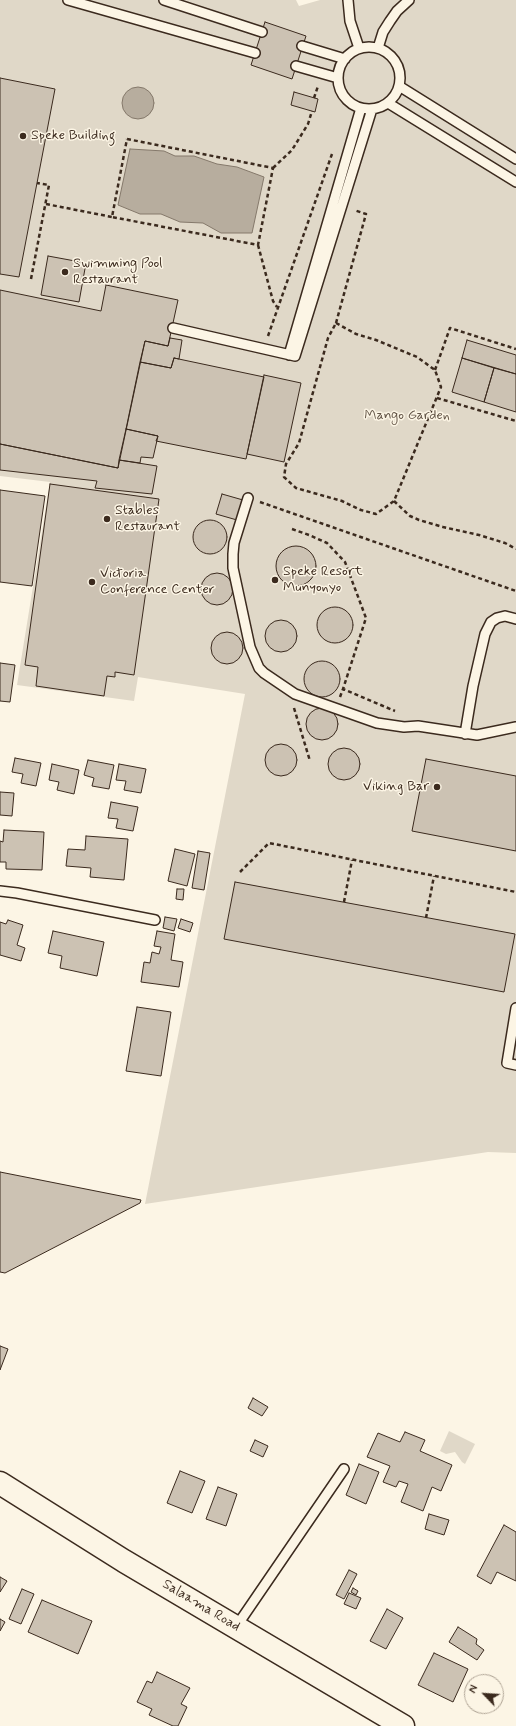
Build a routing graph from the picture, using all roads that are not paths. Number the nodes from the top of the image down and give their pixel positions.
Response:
1 (68, 0) edge
2 (164, 0) edge
3 (348, 0) edge
4 (409, 0) edge
5 (262, 32) dead end
6 (302, 46) dead end
7 (359, 48) junction
8 (378, 48) junction
9 (254, 53) dead end
10 (345, 59) junction
11 (296, 66) dead end
12 (338, 78) junction
13 (399, 86) junction
14 (388, 102) junction
15 (361, 108) junction
16 (372, 109) junction
17 (516, 159) edge
18 (516, 182) edge
19 (173, 328) dead end
20 (292, 356) junction
21 (248, 498) road end
22 (516, 619) edge
23 (516, 727) edge
24 (465, 734) junction
25 (0, 891) edge
26 (155, 920) dead end
27 (516, 1008) edge
28 (516, 1065) edge
29 (344, 1469) dead end
30 (0, 1483) edge
31 (236, 1627) junction
32 (403, 1726) edge

1 - 9 lane
2 - 5 lane
3 - 7 lane
4 - 8 lane
6 - 10 lane
7 - 8 lane
7 - 10 lane
8 - 13 lane
10 - 12 lane
11 - 12 lane
12 - 15 lane
13 - 14 lane
13 - 17 lane
14 - 16 lane
14 - 18 lane
15 - 16 lane
15 - 20 lane
16 - 20 lane
19 - 20 lane
21 - 24 lane
22 - 24 lane
23 - 24 lane
25 - 26 lane
27 - 28 lane
29 - 31 lane
30 - 31 street, Salaama Road
31 - 32 street, Salaama Road

